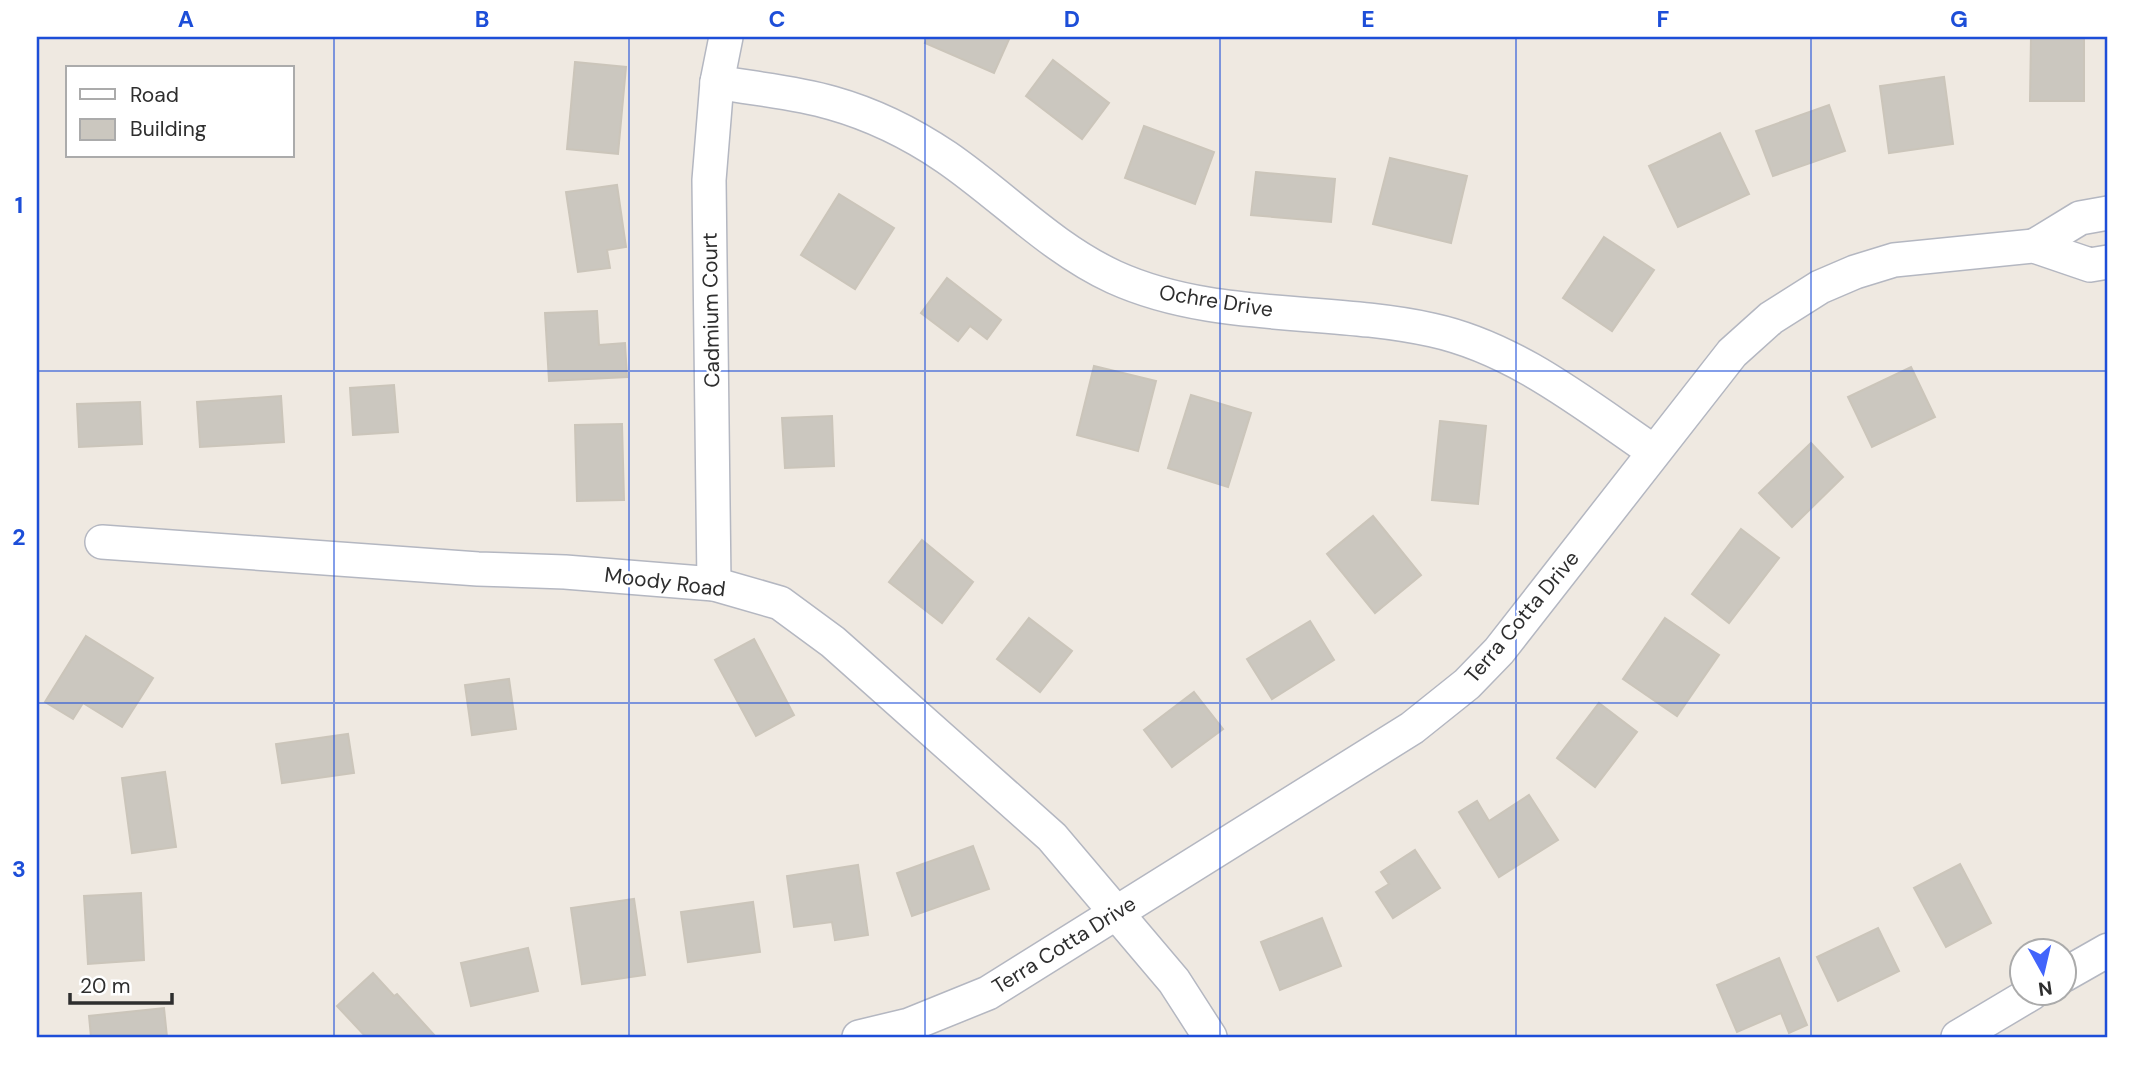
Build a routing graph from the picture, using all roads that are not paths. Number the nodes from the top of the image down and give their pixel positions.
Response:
1 (726, 37) edge
2 (717, 82) junction
3 (2108, 213) edge
4 (2034, 246) junction
5 (2108, 262) edge
6 (1653, 451) junction
7 (102, 542) dead end
8 (714, 584) junction
9 (1116, 914) junction
10 (2108, 950) edge
11 (2078, 967) edge
12 (2008, 1007) edge
13 (859, 1037) edge
14 (1210, 1037) edge
15 (1958, 1037) edge

1 - 2 street, Cadmium Court
2 - 6 street, Ochre Drive
2 - 8 street, Cadmium Court
3 - 4 street, Terra Cotta Drive
4 - 5 street, Terra Cotta Drive
4 - 6 street, Terra Cotta Drive
6 - 9 street, Terra Cotta Drive
7 - 8 street, Moody Road
8 - 9 street, Moody Road
9 - 13 street, Terra Cotta Drive
9 - 14 street, Moody Road
10 - 11 street
12 - 15 street

